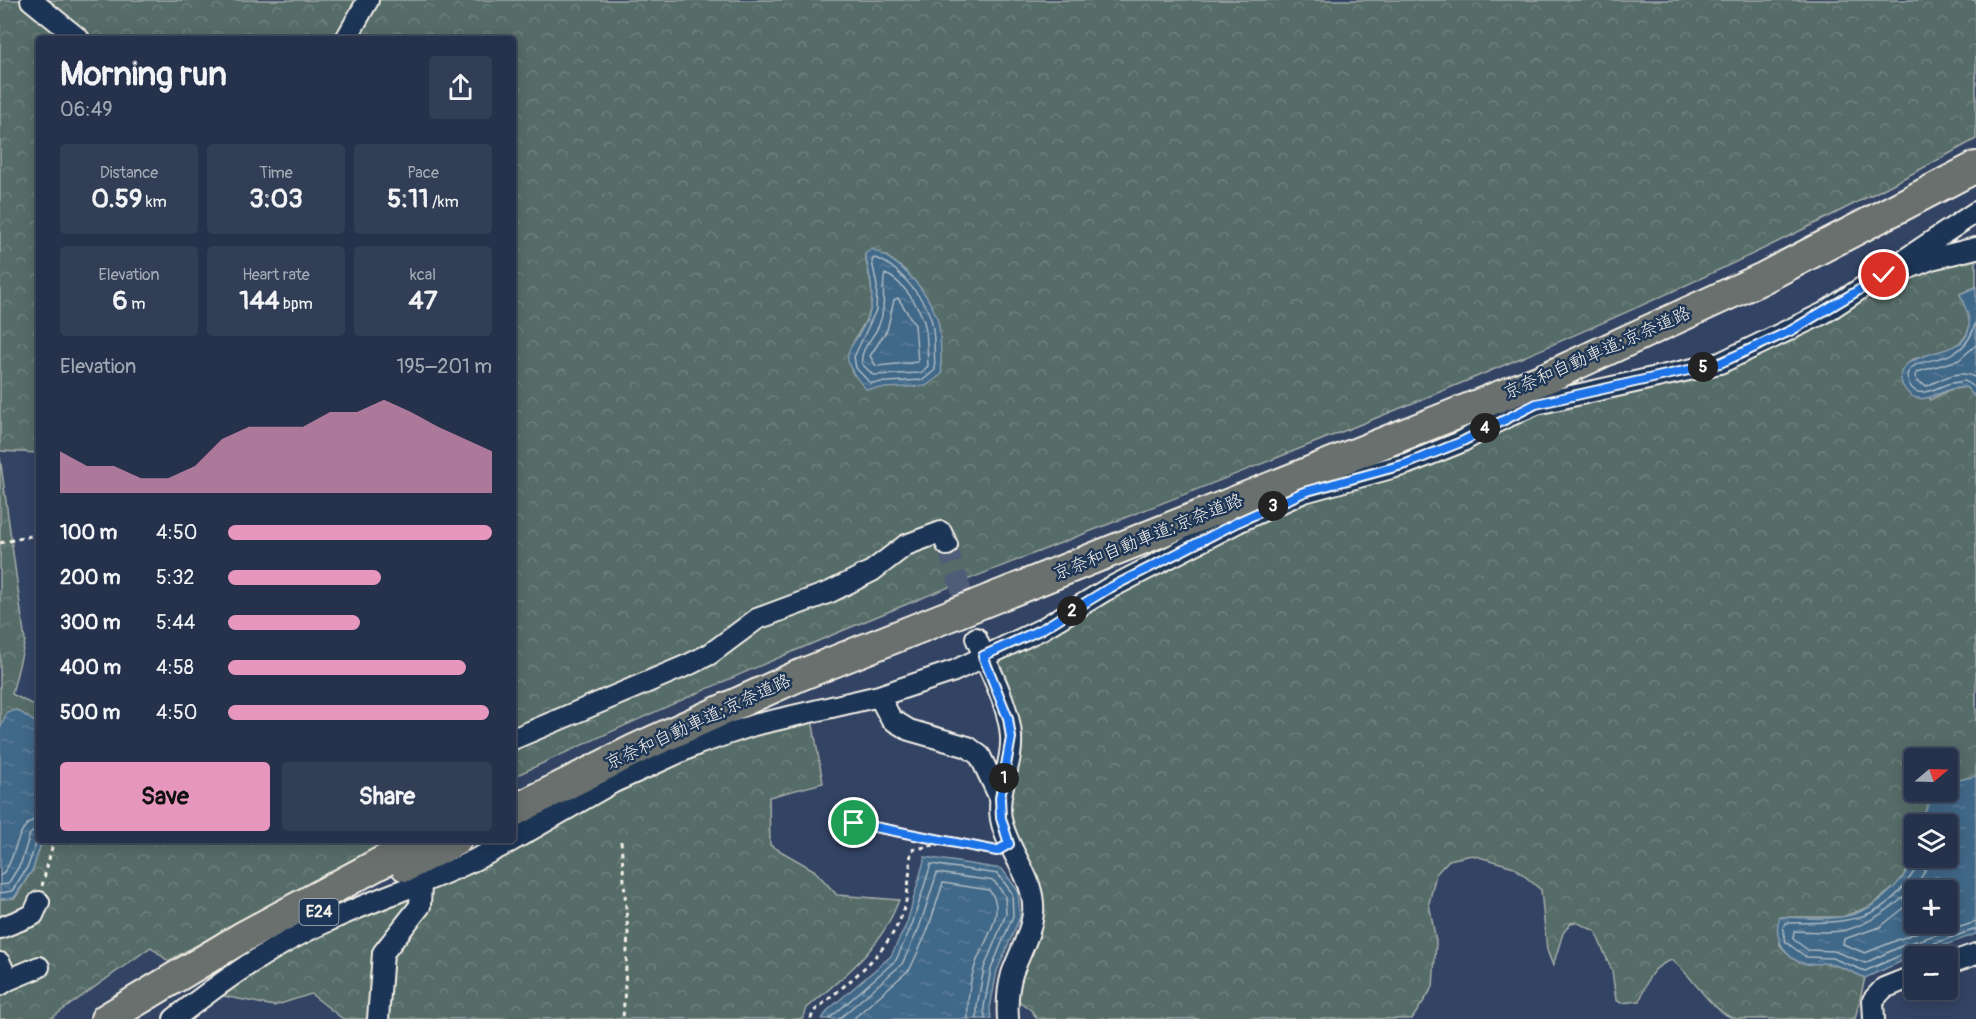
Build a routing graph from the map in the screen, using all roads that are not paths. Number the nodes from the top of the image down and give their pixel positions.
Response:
1 (31, 0) edge
2 (368, 0) edge
3 (75, 36) edge
4 (348, 36) edge
5 (1976, 157) edge
6 (1976, 167) edge
7 (1976, 212) edge
8 (1976, 248) edge
9 (1884, 275) junction
10 (947, 545) dead end
11 (980, 647) junction
12 (879, 696) junction
13 (516, 738) edge
14 (516, 794) edge
15 (1000, 798) junction
16 (516, 809) edge
17 (516, 838) edge
18 (417, 843) edge
19 (450, 843) edge
20 (502, 843) edge
21 (487, 847) edge
22 (421, 884) junction
23 (39, 902) road end
24 (0, 928) edge
25 (1976, 954) edge
26 (1958, 960) edge
27 (39, 967) dead end
28 (3, 976) edge
29 (177, 976) junction
30 (1904, 980) edge
31 (105, 1019) edge
32 (174, 1019) edge
33 (378, 1019) edge
34 (1008, 1019) edge
35 (1874, 1019) edge

1 - 3 street
2 - 4 street
5 - 14 highway, 京奈和自動車道;京奈道路
6 - 16 highway, 京奈和自動車道;京奈道路
7 - 9 street
8 - 9 street
9 - 11 street
10 - 13 street
11 - 12 street
11 - 15 street
12 - 15 street
12 - 17 street
15 - 34 street
18 - 29 highway, E24
19 - 29 highway, E24
20 - 21 street
21 - 22 street
22 - 32 street
22 - 33 street
23 - 24 street
25 - 26 street
27 - 28 street
29 - 31 highway, E24
30 - 35 street

